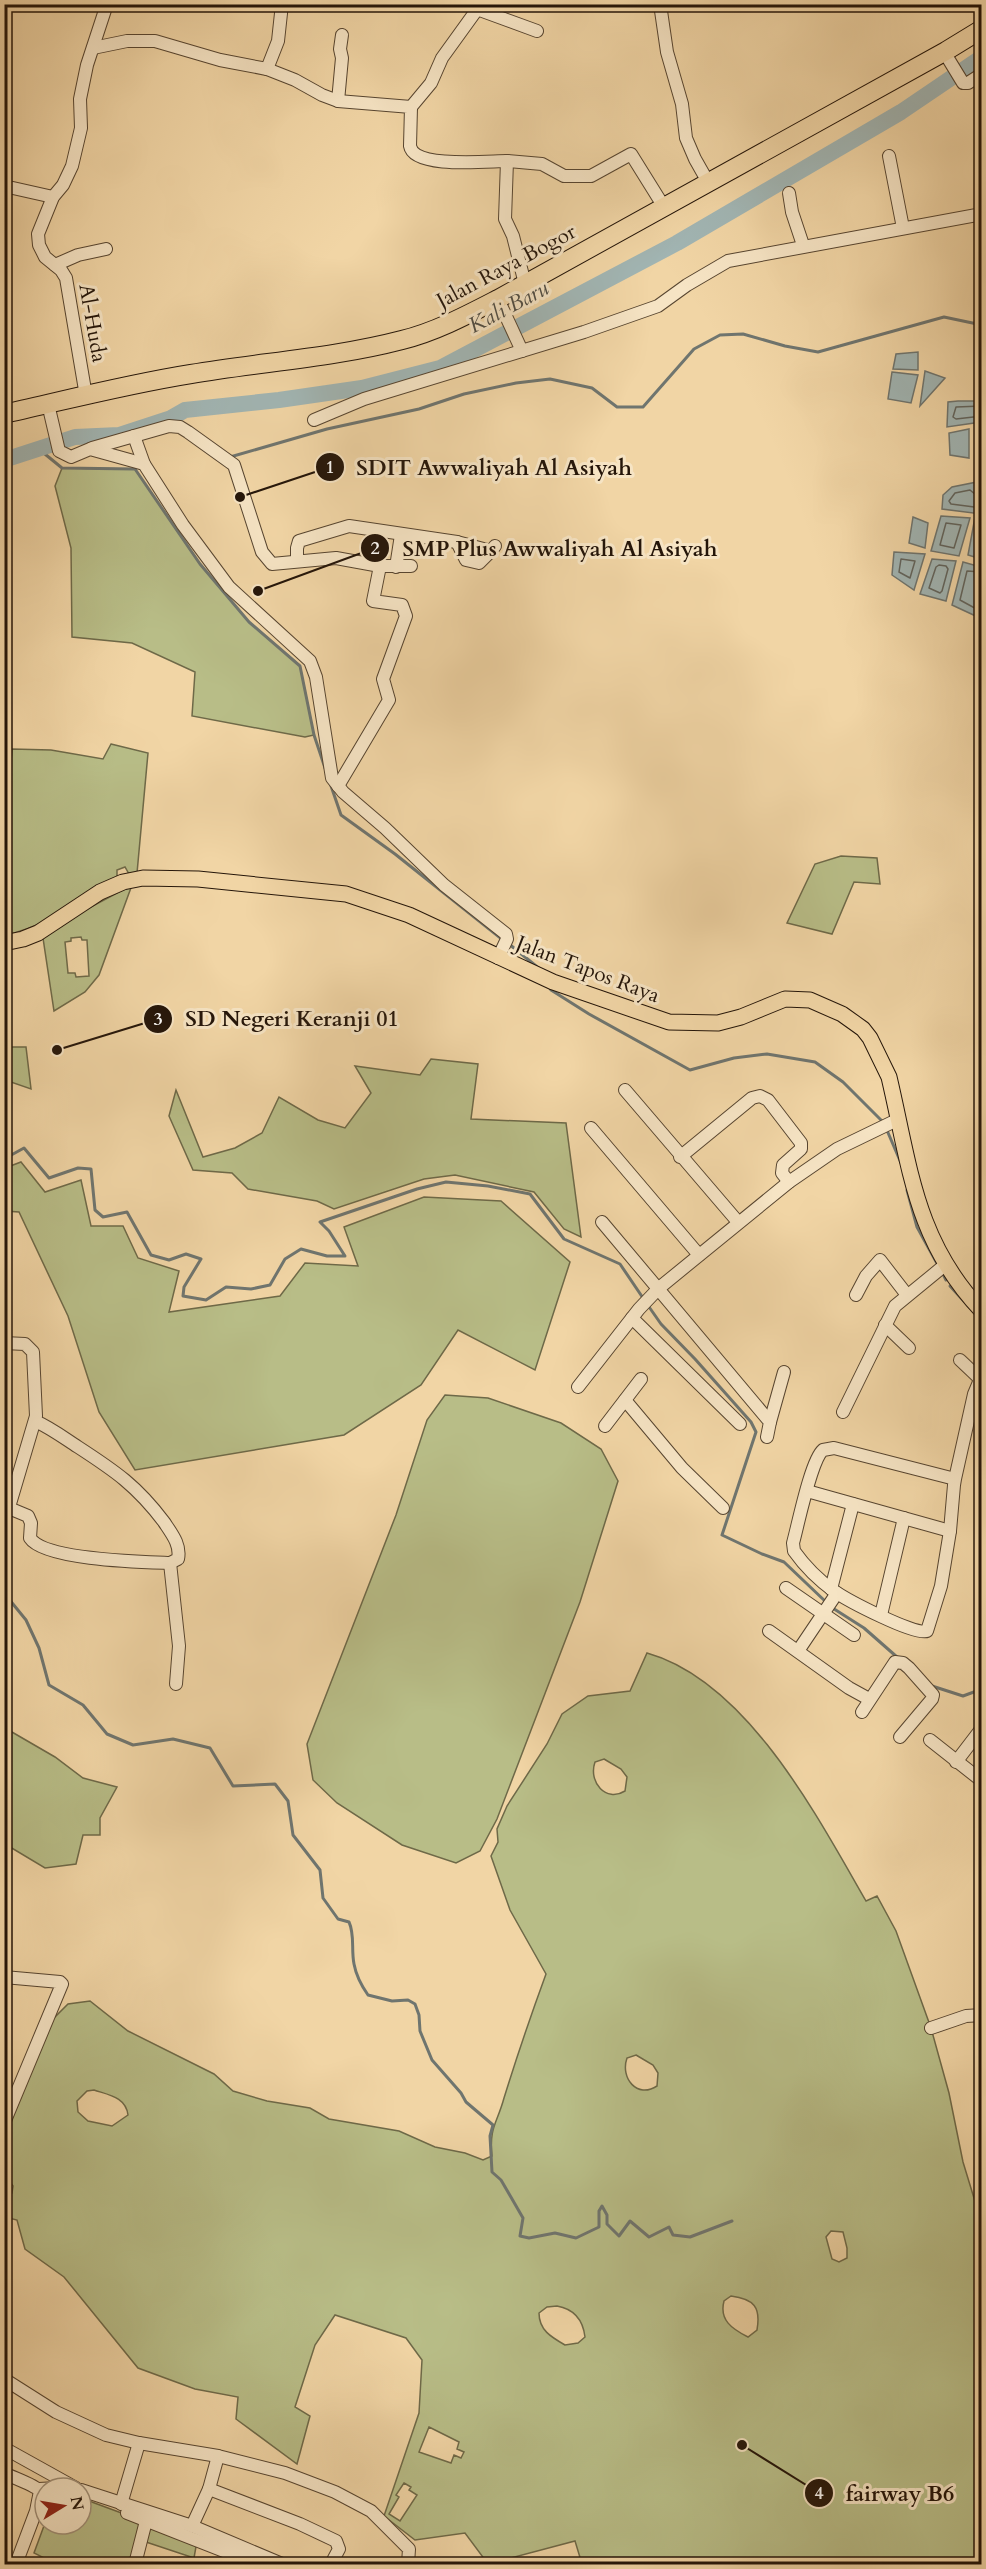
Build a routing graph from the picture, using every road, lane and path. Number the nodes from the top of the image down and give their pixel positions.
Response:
1 (7, 4) edge
2 (107, 4) edge
3 (282, 4) edge
4 (660, 4) edge
5 (479, 7) edge
6 (4, 12) edge
7 (981, 29) edge
8 (537, 31) dead end
9 (342, 35) dead end
10 (981, 40) edge
11 (93, 48) junction
12 (951, 64) junction
13 (267, 69) junction
14 (981, 75) edge
15 (338, 101) junction
16 (411, 107) junction
17 (889, 156) dead end
18 (507, 161) junction
19 (708, 182) junction
20 (4, 186) edge
21 (789, 193) dead end
22 (53, 197) junction
23 (664, 207) junction
24 (981, 214) edge
25 (903, 228) junction
26 (803, 245) junction
27 (106, 249) dead end
28 (55, 265) junction
29 (525, 284) junction
30 (503, 308) junction
31 (521, 348) junction
32 (86, 396) junction
33 (4, 414) edge
34 (51, 417) junction
35 (314, 420) dead end
36 (4, 426) edge
37 (134, 436) junction
38 (90, 449) junction
39 (144, 464) junction
40 (401, 536) junction
41 (493, 548) dead end
42 (297, 560) junction
43 (411, 566) dead end
44 (380, 567) junction
45 (396, 567) junction
46 (338, 786) junction
47 (4, 943) edge
48 (503, 948) junction
49 (625, 1090) dead end
50 (894, 1121) junction
51 (591, 1128) dead end
52 (680, 1157) junction
53 (789, 1182) junction
54 (602, 1222) dead end
55 (738, 1222) junction
56 (699, 1255) junction
57 (940, 1268) junction
58 (656, 1291) junction
59 (856, 1295) dead end
60 (906, 1295) junction
61 (981, 1311) edge
62 (635, 1313) junction
63 (885, 1325) junction
64 (4, 1343) edge
65 (909, 1348) dead end
66 (960, 1360) dead end
67 (784, 1372) dead end
68 (980, 1377) edge
69 (641, 1379) dead end
70 (578, 1387) dead end
71 (625, 1400) junction
72 (843, 1412) dead end
73 (35, 1421) junction
74 (770, 1422) junction
75 (740, 1424) dead end
76 (605, 1426) dead end
77 (767, 1437) dead end
78 (956, 1479) junction
79 (807, 1491) junction
80 (853, 1504) junction
81 (7, 1506) edge
82 (723, 1508) dead end
83 (904, 1518) junction
84 (950, 1531) junction
85 (170, 1563) junction
86 (786, 1588) dead end
87 (830, 1600) junction
88 (881, 1615) junction
89 (769, 1631) dead end
90 (854, 1635) dead end
91 (798, 1651) junction
92 (176, 1684) dead end
93 (869, 1700) junction
94 (862, 1712) dead end
95 (981, 1728) edge
96 (900, 1737) dead end
97 (930, 1740) dead end
98 (956, 1762) junction
99 (981, 1781) edge
100 (4, 1977) edge
101 (981, 2015) edge
102 (931, 2028) dead end
103 (4, 2124) edge
104 (6, 2383) edge
105 (140, 2443) junction
106 (4, 2448) edge
107 (218, 2456) junction
108 (4, 2473) edge
109 (54, 2476) edge
110 (33, 2486) edge
111 (209, 2489) junction
112 (93, 2494) edge
113 (93, 2501) edge
114 (121, 2504) junction
115 (33, 2516) edge
116 (146, 2521) junction
117 (192, 2526) junction
118 (16, 2565) edge
119 (135, 2565) edge
120 (257, 2565) edge
121 (282, 2565) edge
122 (331, 2565) edge
123 (408, 2565) edge

1 - 6 street
2 - 11 street
3 - 13 street
4 - 19 street
5 - 8 street
5 - 16 street
7 - 19 highway, Jalan Raya Bogor
9 - 15 street
10 - 12 highway, Jalan Raya Bogor
11 - 13 street
11 - 22 street
12 - 14 street
12 - 30 highway, Jalan Raya Bogor
13 - 15 street
15 - 16 street
16 - 18 street
17 - 25 street
18 - 23 street
18 - 29 street
19 - 23 highway, Jalan Raya Bogor
20 - 22 street
21 - 26 street
22 - 28 street, Al-Huda
23 - 29 highway, Jalan Raya Bogor
24 - 25 street
25 - 26 street
26 - 31 street
27 - 28 street
28 - 32 street, Al-Huda
29 - 30 highway, Jalan Raya Bogor
30 - 31 street
30 - 32 highway, Jalan Raya Bogor
30 - 34 highway, Jalan Raya Bogor
31 - 35 street
32 - 34 highway, Jalan Raya Bogor
33 - 34 highway, Jalan Raya Bogor
34 - 36 highway, Jalan Raya Bogor
34 - 38 street
37 - 38 street
37 - 39 street
37 - 42 street
38 - 39 street
39 - 46 street
40 - 41 street
40 - 42 street
40 - 45 street
42 - 44 street
43 - 45 street
44 - 45 street
44 - 46 street
46 - 48 street
47 - 48 main road, Jalan Tapos Raya
48 - 50 main road, Jalan Tapos Raya
49 - 52 street
50 - 53 street
50 - 57 main road, Jalan Tapos Raya
51 - 56 street
52 - 53 street
52 - 55 street
53 - 55 street
54 - 58 street
55 - 56 street
56 - 58 street
57 - 60 street
57 - 61 main road, Jalan Tapos Raya
58 - 62 street
58 - 74 street
59 - 60 street
60 - 63 street
62 - 70 street
62 - 75 street
63 - 65 street
63 - 72 street
64 - 73 street
66 - 68 street
67 - 74 street
68 - 78 street
69 - 71 street
71 - 76 street
71 - 82 street
73 - 81 street
73 - 85 street
74 - 77 street
78 - 79 street
78 - 84 street
79 - 80 street
79 - 87 street
80 - 83 street
80 - 87 street
81 - 85 street
83 - 84 street
83 - 88 street
84 - 88 street
85 - 92 street
86 - 87 street
87 - 88 street
87 - 90 street
87 - 91 street
89 - 91 street
91 - 93 street
93 - 94 street
93 - 96 street
95 - 98 street
97 - 98 street
98 - 99 street
100 - 103 street
101 - 102 street
104 - 105 street
105 - 107 street
105 - 114 street
106 - 109 street
107 - 111 street
107 - 123 street
108 - 110 street
111 - 117 street
111 - 122 street
112 - 114 street
113 - 116 street
114 - 117 street
115 - 118 street
116 - 119 street
116 - 120 street
117 - 121 street

